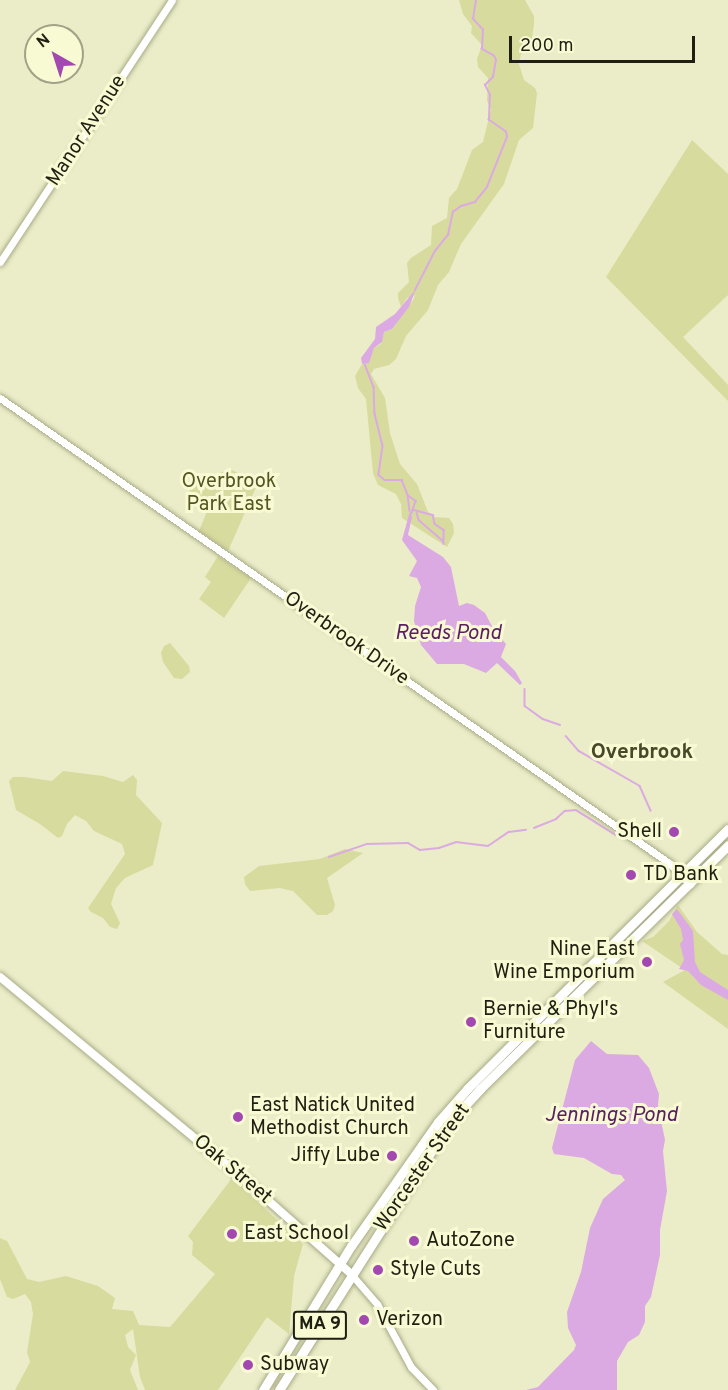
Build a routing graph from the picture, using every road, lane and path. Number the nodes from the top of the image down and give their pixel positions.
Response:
1 (172, 0) edge
2 (0, 262) edge
3 (0, 398) edge
4 (728, 829) edge
5 (728, 845) edge
6 (682, 875) junction
7 (690, 884) junction
8 (0, 978) edge
9 (340, 1264) junction
10 (351, 1274) junction
11 (263, 1390) edge
12 (279, 1390) edge
13 (433, 1390) edge

1 - 2 street, Manor Avenue
3 - 6 street, Overbrook Drive
4 - 6 highway, Worcester Street / MA 9
5 - 7 highway, Worcester Street / MA 9
6 - 7 street, Overbrook Drive
6 - 9 highway, Worcester Street / MA 9
7 - 10 highway, Worcester Street / MA 9
8 - 9 main road, Oak Street
9 - 10 main road, Oak Street
9 - 11 highway, Worcester Street / MA 9
10 - 12 highway, Worcester Street / MA 9
10 - 13 street, Oak Street

